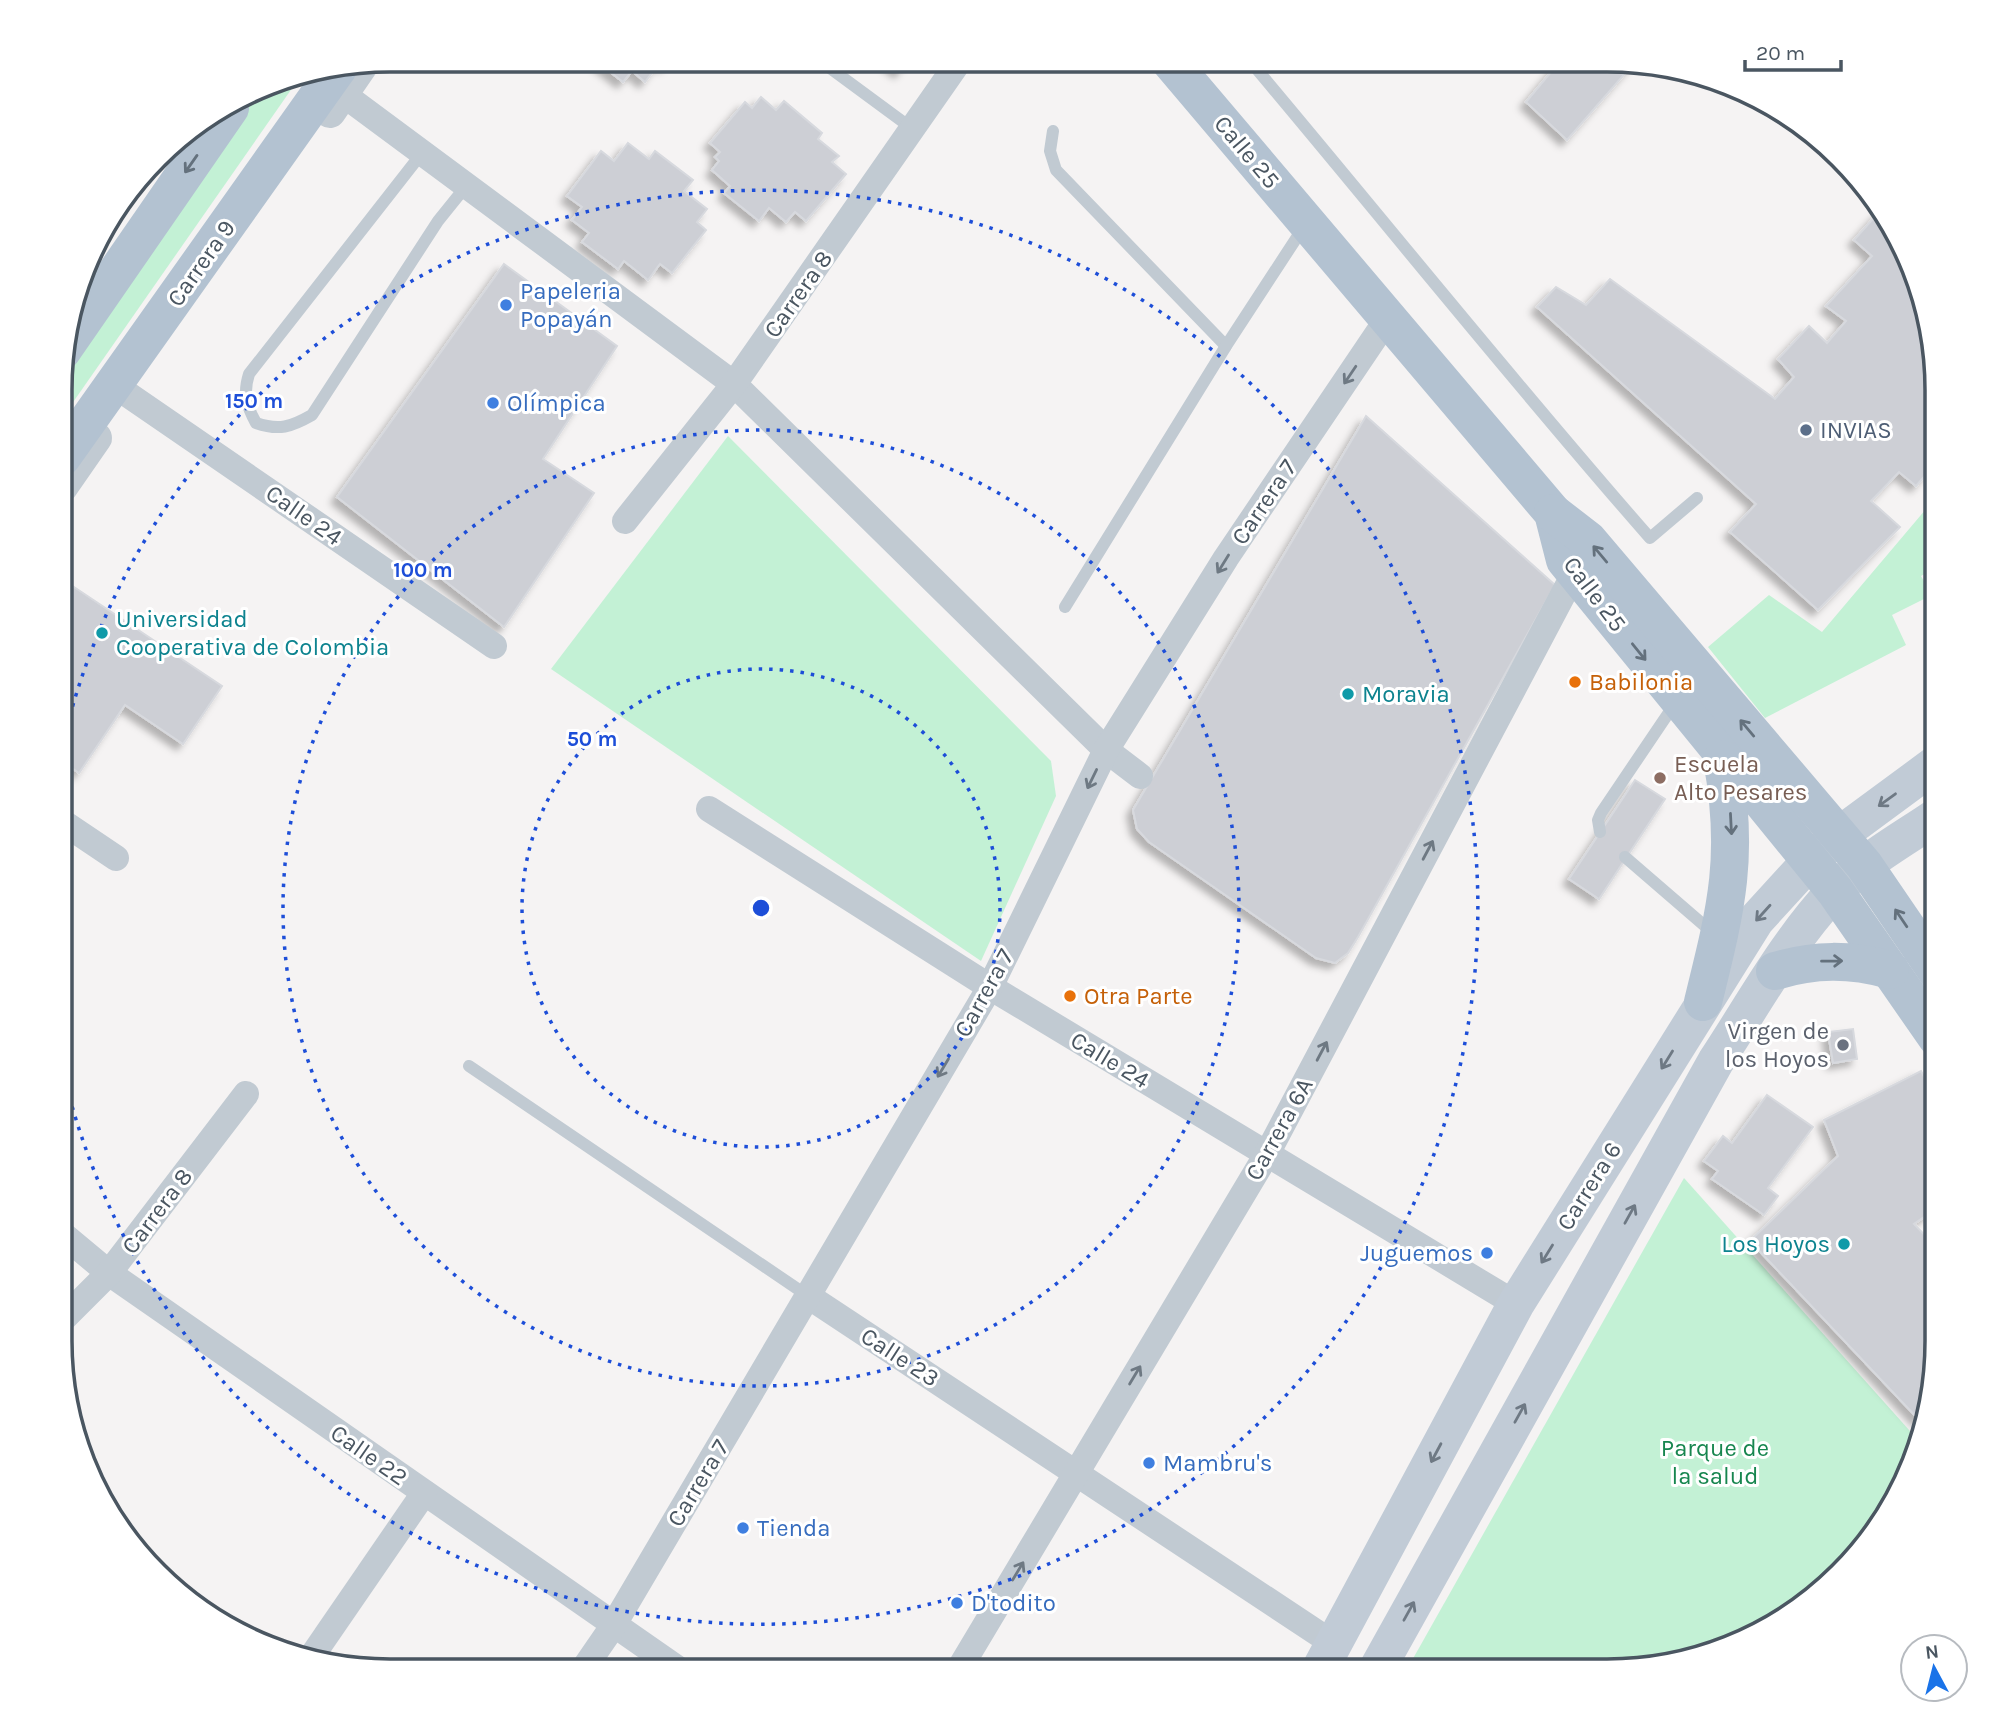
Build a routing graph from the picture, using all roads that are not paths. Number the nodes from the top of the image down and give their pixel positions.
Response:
1 (835, 72) edge
2 (952, 72) edge
3 (1179, 72) edge
4 (1259, 72) edge
5 (337, 81) edge
6 (222, 119) edge
7 (914, 130) junction
8 (1053, 131) dead end
9 (422, 153) junction
10 (467, 185) junction
11 (1307, 222) junction
12 (1388, 318) junction
13 (78, 328) edge
14 (1226, 346) junction
15 (734, 384) junction
16 (121, 390) junction
17 (72, 446) edge
18 (72, 470) edge
19 (1697, 498) dead end
20 (1553, 513) junction
21 (625, 521) dead end
22 (1575, 572) junction
23 (1065, 607) dead end
24 (494, 646) dead end
25 (1677, 700) junction
26 (1106, 750) junction
27 (1722, 757) junction
28 (1925, 772) edge
29 (1140, 776) dead end
30 (709, 809) dead end
31 (1925, 824) edge
32 (72, 828) edge
33 (1600, 832) dead end
34 (1838, 836) junction
35 (116, 858) dead end
36 (1625, 858) dead end
37 (1808, 862) junction
38 (1864, 865) junction
39 (1835, 891) junction
40 (1719, 938) junction
41 (1925, 954) edge
42 (1890, 970) junction
43 (1775, 971) junction
44 (990, 987) junction
45 (1703, 1002) junction
46 (1925, 1021) edge
47 (469, 1066) dead end
48 (246, 1094) dead end
49 (1267, 1154) junction
50 (72, 1242) edge
51 (109, 1273) junction
52 (808, 1296) junction
53 (1516, 1304) junction
54 (72, 1310) edge
55 (1076, 1473) junction
56 (424, 1493) junction
57 (613, 1626) junction
58 (316, 1650) edge
59 (1327, 1657) edge
60 (590, 1659) edge
61 (663, 1659) edge
62 (965, 1659) edge
63 (1383, 1659) edge

1 - 7 lane
2 - 7 street, Carrera 8
3 - 11 main road, Calle 25
4 - 19 lane
5 - 9 street
5 - 16 main road, Carrera 9
6 -> 13 main road
7 - 15 street, Carrera 8
8 - 14 lane
9 - 10 street
9 - 10 lane
10 - 15 street
11 - 12 main road, Calle 25
11 - 14 lane
12 - 20 main road, Calle 25
12 -> 26 street, Carrera 7
14 - 23 lane
15 - 21 street, Carrera 8
15 - 26 street
16 - 17 main road, Carrera 9
16 - 18 street
16 - 24 street, Calle 24
20 - 22 main road, Calle 25
34 -> 20 main road
22 -> 25 main road, Calle 25
49 -> 22 street, Carrera 6A
25 - 27 main road, Calle 25
25 - 33 lane
26 - 29 street
26 -> 44 street, Carrera 7
27 - 37 main road, Calle 25
27 -> 40 main road
28 -> 34 main road, Carrera 6
30 - 44 street, Calle 24
31 - 38 main road, Carrera 6
32 - 35 street
34 - 37 main road, Carrera 6
34 - 38 main road
36 - 40 lane
37 - 39 main road, Calle 25
37 -> 45 main road, Carrera 6
38 - 39 main road, Carrera 6
41 -> 38 main road
39 - 42 main road, Calle 25
39 - 43 main road, Carrera 6
40 - 45 main road
43 -> 42 main road
42 - 46 main road, Calle 25
63 -> 43 main road, Carrera 6
44 - 49 street, Calle 24
44 -> 52 street, Carrera 7
45 -> 53 main road, Carrera 6
47 - 52 lane, Calle 23
48 - 51 street, Carrera 8
49 - 53 street, Calle 24
55 -> 49 street, Carrera 6A
50 - 51 street, Calle 22
51 - 54 street, Carrera 8
51 - 56 street, Calle 22
52 - 55 street, Calle 23
52 - 57 street, Carrera 7
53 -> 59 main road, Carrera 6
55 - 59 street, Calle 23
62 -> 55 street, Carrera 6A
56 - 57 street, Calle 22
56 - 58 street
57 - 60 street, Carrera 7
57 - 61 street, Calle 22

